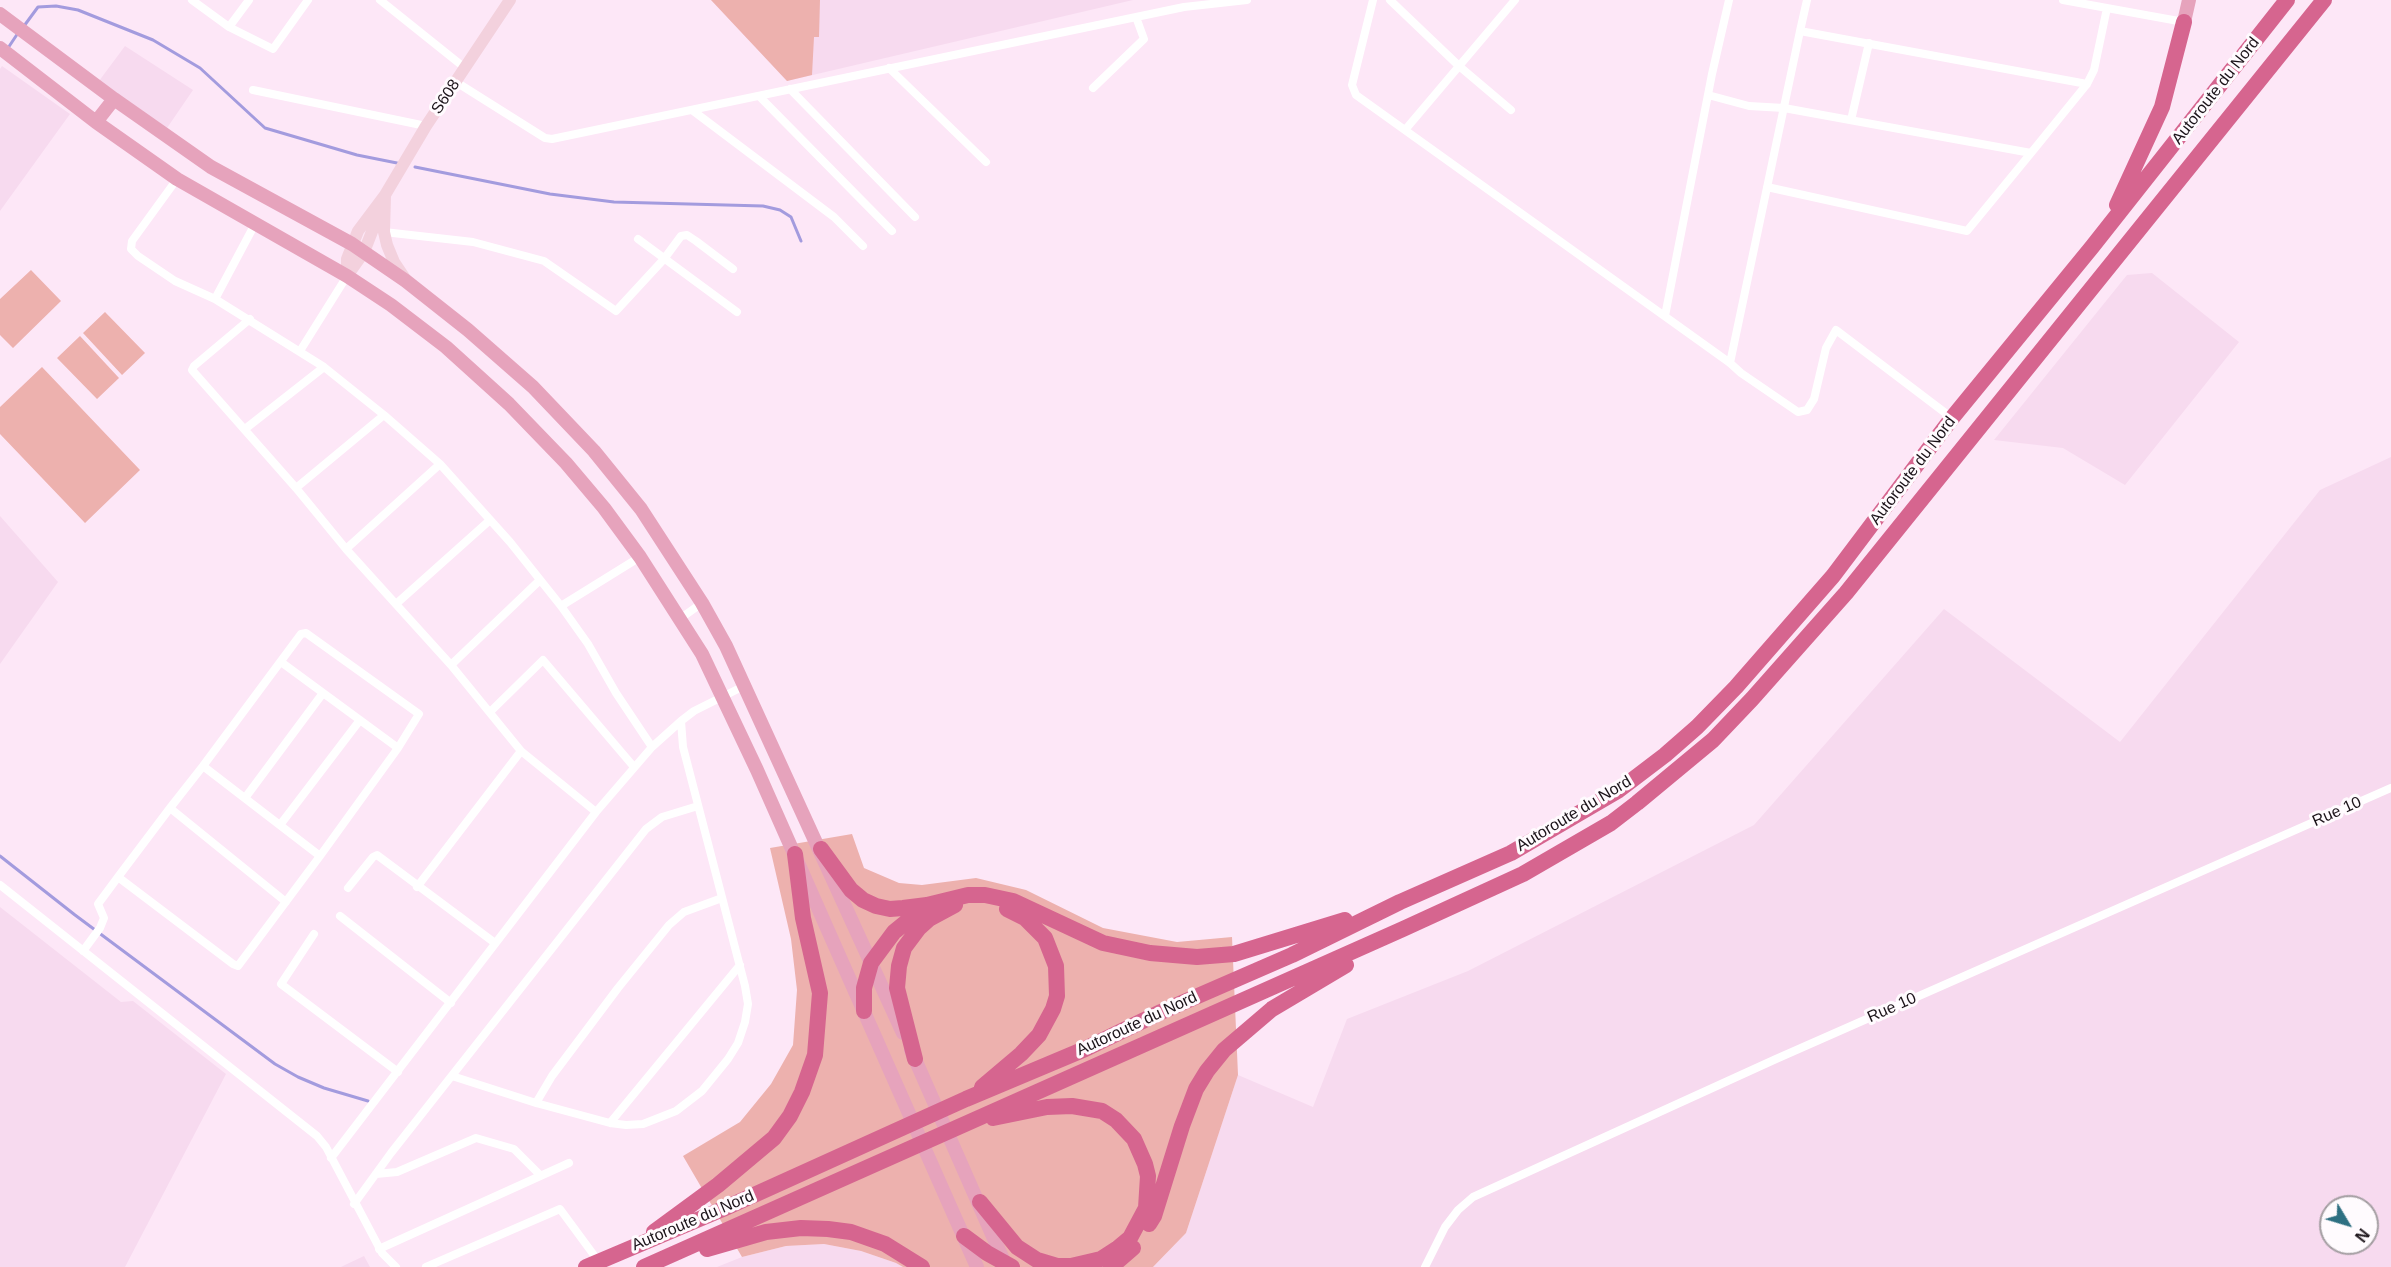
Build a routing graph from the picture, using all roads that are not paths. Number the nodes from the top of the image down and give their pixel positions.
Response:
1 (192, 0) edge
2 (249, 0) edge
3 (308, 0) edge
4 (381, 0) edge
5 (510, 0) edge
6 (1247, 0) edge
7 (1373, 0) edge
8 (1390, 0) edge
9 (1515, 0) edge
10 (1730, 0) edge
11 (1807, 0) edge
12 (2063, 0) edge
13 (2189, 0) edge
14 (2288, 0) edge
15 (2324, 0) edge
16 (2107, 8) junction
17 (0, 14) edge
18 (1136, 17) junction
19 (2184, 22) junction
20 (230, 27) junction
21 (1800, 31) junction
22 (1869, 43) junction
23 (0, 48) edge
24 (1460, 66) junction
25 (465, 68) junction
26 (889, 68) junction
27 (456, 82) junction
28 (2087, 84) junction
29 (1093, 88) dead end
30 (790, 89) junction
31 (253, 90) dead end
32 (1708, 95) junction
33 (759, 96) junction
34 (114, 99) junction
35 (1784, 108) junction
36 (692, 110) junction
37 (1511, 110) dead end
38 (1851, 120) junction
39 (96, 122) junction
40 (426, 126) junction
41 (1405, 130) junction
42 (2031, 153) junction
43 (986, 162) dead end
44 (177, 178) junction
45 (1767, 187) junction
46 (385, 195) junction
47 (915, 217) dead end
48 (256, 222) junction
49 (892, 231) dead end
50 (384, 232) junction
51 (639, 239) dead end
52 (352, 244) junction
53 (863, 246) dead end
54 (2092, 247) junction
55 (364, 252) junction
56 (664, 259) junction
57 (733, 269) dead end
58 (347, 276) junction
59 (406, 281) junction
60 (215, 299) junction
61 (737, 312) dead end
62 (1665, 316) junction
63 (250, 319) junction
64 (300, 351) junction
65 (1730, 363) junction
66 (324, 367) junction
67 (384, 415) junction
68 (1952, 418) junction
69 (245, 429) junction
70 (440, 464) junction
71 (296, 488) junction
72 (490, 520) junction
73 (346, 549) junction
74 (640, 557) junction
75 (540, 580) junction
76 (702, 603) junction
77 (396, 604) junction
78 (561, 606) junction
79 (681, 618) junction
80 (281, 662) junction
81 (451, 665) junction
82 (746, 685) junction
83 (323, 693) junction
84 (723, 697) junction
85 (490, 712) junction
86 (360, 720) junction
87 (681, 721) junction
88 (652, 747) junction
89 (398, 748) junction
90 (521, 750) junction
91 (203, 766) junction
92 (634, 767) junction
93 (2391, 788) edge
94 (245, 798) junction
95 (698, 806) junction
96 (170, 808) junction
97 (596, 812) junction
98 (279, 825) junction
99 (821, 849) junction
100 (795, 854) junction
101 (320, 856) junction
102 (118, 877) junction
103 (0, 885) edge
104 (417, 887) junction
105 (348, 888) dead end
106 (722, 898) junction
107 (286, 902) junction
108 (1400, 902) junction
109 (927, 905) junction
110 (340, 916) dead end
111 (1403, 929) junction
112 (314, 934) dead end
113 (495, 943) junction
114 (83, 951) junction
115 (871, 963) junction
116 (740, 965) junction
117 (452, 1003) junction
118 (864, 1011) junction
119 (915, 1059) junction
120 (398, 1072) junction
121 (452, 1076) junction
122 (966, 1099) junction
123 (536, 1102) junction
124 (610, 1123) junction
125 (958, 1128) junction
126 (331, 1158) junction
127 (570, 1163) dead end
128 (376, 1174) junction
129 (540, 1175) junction
130 (980, 1202) junction
131 (354, 1204) junction
132 (964, 1236) junction
133 (636, 1246) junction
134 (380, 1249) junction
135 (593, 1264) edge
136 (1008, 1266) edge
137 (396, 1267) edge
138 (426, 1267) edge
139 (644, 1267) edge
140 (652, 1267) edge
141 (922, 1267) edge
142 (977, 1267) edge
143 (1111, 1267) edge
144 (1425, 1267) edge

1 - 20 street
2 - 20 street
3 - 20 street
4 - 25 street
5 - 25 street, S608
6 - 18 street
7 - 41 street
8 - 24 street
9 - 24 street
10 - 32 street
11 - 21 street
12 - 16 street
13 - 19 main road
14 - 54 highway, Autoroute du Nord
15 - 111 highway, Autoroute du Nord
16 - 19 street
16 - 28 street
17 - 34 main road
18 - 26 street
18 - 29 street
19 - 54 highway
21 - 22 street
21 - 35 street
22 - 28 street
22 - 38 street
23 - 39 main road
24 - 37 street
24 - 41 street
25 - 27 street, S608
26 - 30 street
26 - 43 street
27 - 36 street
27 - 40 street, S608
28 - 42 street
30 - 33 street
30 - 47 street
31 - 40 street
32 - 35 street
32 - 62 street
33 - 36 street
33 - 49 street
34 - 39 main road
34 - 52 main road
35 - 38 street
35 - 45 street
36 - 53 street
38 - 42 street
39 - 44 main road
40 - 46 street, S608
41 - 62 street
42 - 45 street
44 - 48 main road
44 - 60 street
45 - 65 street
46 - 50 street, S608
46 - 52 street, S608
46 - 55 street, S608
48 - 58 main road
48 - 60 street
50 - 56 street
50 - 59 street, S608
51 - 56 street
52 - 55 main road
52 - 58 street, S608
54 - 68 highway, Autoroute du Nord
55 - 58 street, S608
55 - 59 main road
56 - 57 street
56 - 61 street
58 - 64 street
58 - 74 main road
59 - 76 main road
60 - 63 street
62 - 65 street
63 - 64 street
63 - 69 street
64 - 66 street
65 - 68 street
66 - 67 street
66 - 69 street
67 - 70 street
67 - 71 street
68 - 108 highway, Autoroute du Nord
69 - 71 street
70 - 72 street
70 - 73 street
71 - 73 street
72 - 75 street
72 - 77 street
73 - 77 street
74 - 78 street
74 - 79 main road
75 - 78 street
75 - 81 street
76 - 79 street
76 - 82 main road
77 - 81 street
78 - 88 street
79 - 84 main road
80 - 83 street
80 - 89 street
80 - 91 street
81 - 85 street
82 - 84 street
82 - 99 main road
83 - 86 street
83 - 94 street
84 - 87 street
84 - 100 main road
85 - 90 street
85 - 92 street
86 - 89 street
86 - 98 street
87 - 88 street
87 - 95 street
88 - 92 street
89 - 101 street
90 - 97 street
90 - 104 street
91 - 94 street
91 - 96 street
92 - 97 street
93 - 144 street, Rue 10
94 - 98 street
95 - 106 street
95 - 121 street
96 - 102 street
96 - 107 street
97 - 113 street
98 - 101 street
99 - 109 highway
99 - 115 main road
100 - 118 main road
100 - 133 highway
101 - 107 street
102 - 107 street
102 - 114 street
103 - 114 street
104 - 105 street
104 - 113 street
106 - 116 street
106 - 123 street
108 - 109 highway
108 - 122 highway, Autoroute du Nord
109 - 115 highway
110 - 117 street
111 - 125 highway, Autoroute du Nord
111 - 143 highway
112 - 120 street
113 - 117 street
114 - 126 street
115 - 118 highway
115 - 119 main road
116 - 124 street
116 - 124 street
117 - 120 street
118 - 132 main road
119 - 122 highway
119 - 130 main road
120 - 126 street
121 - 123 street
121 - 128 street
122 - 133 highway, Autoroute du Nord
123 - 124 street
125 - 130 highway
125 - 139 highway, Autoroute du Nord
126 - 131 street
127 - 129 street
128 - 129 street
128 - 131 street
129 - 134 street
130 - 136 main road
131 - 134 street
132 - 136 highway
132 - 142 main road
133 - 135 highway, Autoroute du Nord
134 - 137 street
135 - 138 street
140 - 141 highway

